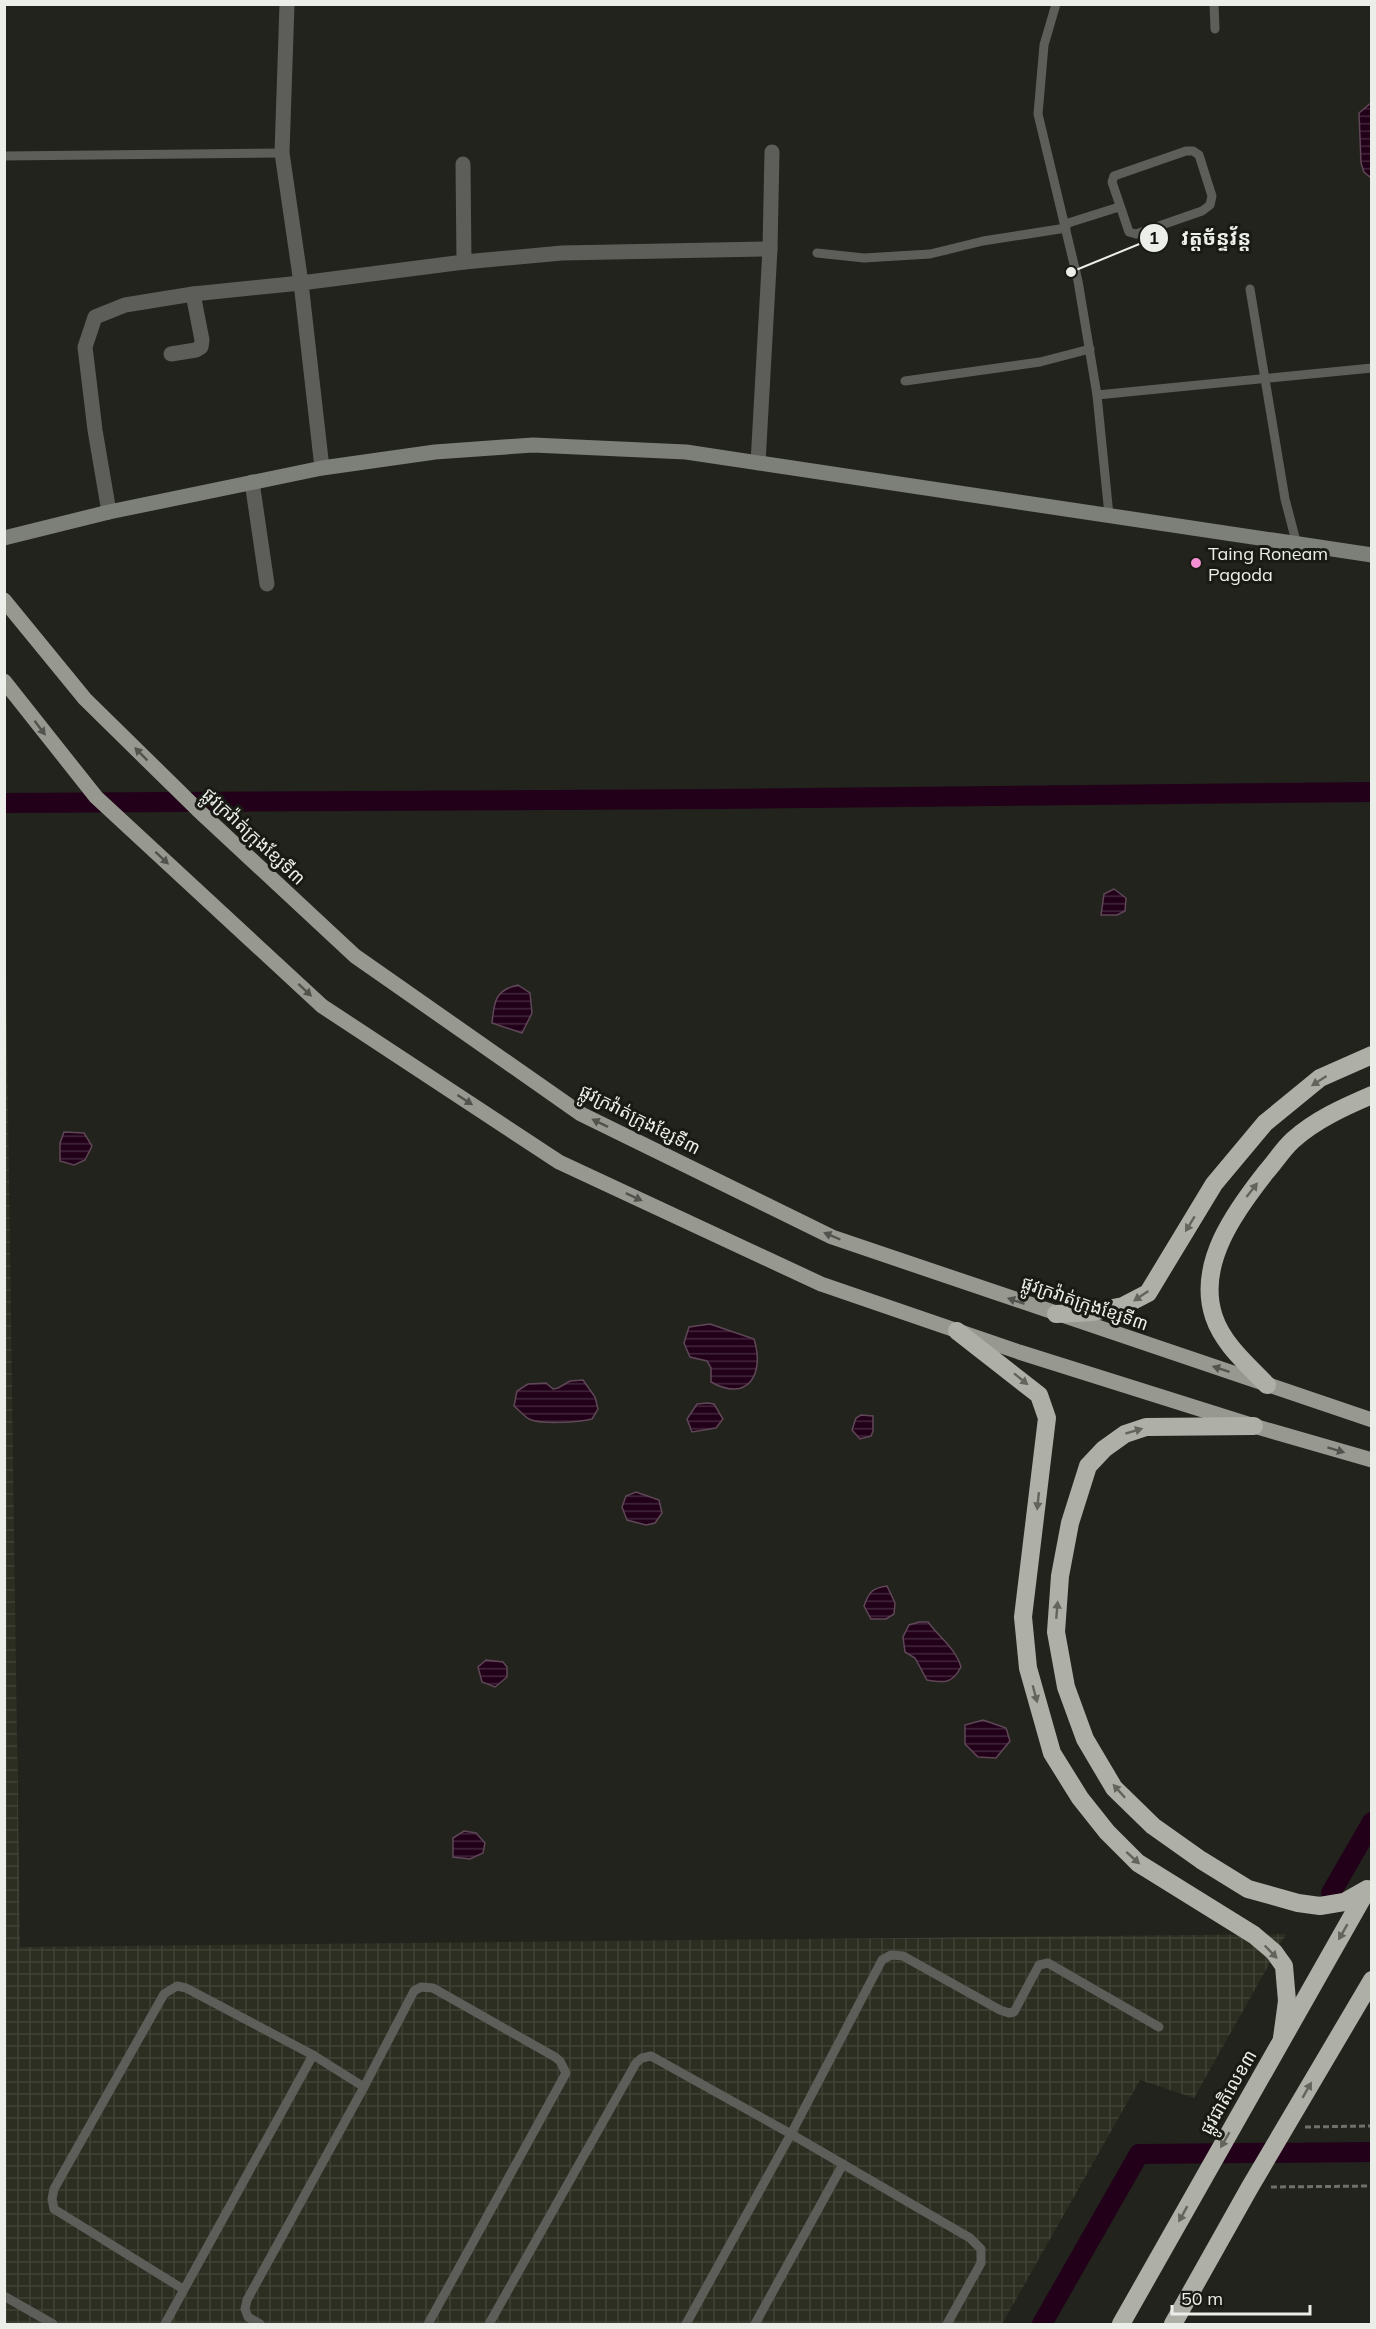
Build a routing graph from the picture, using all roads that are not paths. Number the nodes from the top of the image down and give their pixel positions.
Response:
1 (287, 4) edge
2 (1056, 4) edge
3 (1214, 4) edge
4 (1215, 29) dead end
5 (772, 152) dead end
6 (282, 153) junction
7 (4, 156) edge
8 (463, 164) dead end
9 (1119, 207) junction
10 (1065, 226) junction
11 (770, 249) junction
12 (818, 253) dead end
13 (464, 262) junction
14 (302, 283) junction
15 (1250, 289) dead end
16 (193, 294) junction
17 (1090, 349) junction
18 (171, 354) dead end
19 (1371, 368) edge
20 (1263, 378) junction
21 (905, 381) dead end
22 (1097, 395) junction
23 (758, 463) junction
24 (322, 468) junction
25 (252, 482) junction
26 (109, 512) junction
27 (1109, 515) junction
28 (4, 538) edge
29 (1297, 545) junction
30 (1371, 555) edge
31 (267, 584) dead end
32 (4, 600) edge
33 (4, 681) edge
34 (1371, 1055) edge
35 (1371, 1095) edge
36 (1056, 1314) junction
37 (957, 1331) junction
38 (1266, 1385) junction
39 (1371, 1420) edge
40 (1254, 1426) junction
41 (1371, 1460) edge
42 (1369, 1885) edge
43 (1371, 1980) edge
44 (1159, 2027) dead end
45 (1282, 2038) junction
46 (313, 2055) junction
47 (364, 2087) junction
48 (791, 2134) junction
49 (843, 2164) junction
50 (183, 2289) junction
51 (4, 2296) edge
52 (53, 2325) edge
53 (165, 2325) edge
54 (260, 2325) edge
55 (428, 2325) edge
56 (489, 2325) edge
57 (686, 2325) edge
58 (755, 2325) edge
59 (947, 2325) edge
60 (1121, 2325) edge
61 (1173, 2325) edge

1 - 6 street
2 - 10 lane
3 - 4 lane
5 - 11 street
6 - 7 lane
6 - 14 street
8 - 13 street
9 - 9 lane
9 - 10 lane
10 - 12 lane
10 - 17 lane
11 - 13 street
11 - 23 street
13 - 14 street
14 - 16 street
14 - 24 street
15 - 20 lane
16 - 18 street
16 - 26 street
17 - 21 lane
17 - 22 lane
19 - 20 lane
20 - 22 lane
20 - 29 lane
22 - 27 lane
23 - 24 main road
23 - 27 main road
24 - 25 main road
25 - 26 main road
25 - 31 street
26 - 28 main road
27 - 29 main road
29 - 30 main road
36 -> 32 main road, ផ្លូវក្រវ៉ាត់ក្រុងខ្សែទី៣
33 -> 37 main road
34 -> 36 highway
38 -> 35 highway
38 -> 36 main road, ផ្លូវក្រវ៉ាត់ក្រុងខ្សែទី៣
37 - 40 main road
37 -> 45 highway
38 - 39 main road, ផ្លូវក្រវ៉ាត់ក្រុងខ្សែទី៣
40 -> 41 main road
42 -> 40 highway
42 -> 45 highway, ផ្លូវជាតិលេខ៣
61 -> 43 highway
44 - 48 lane
45 -> 60 highway, ផ្លូវជាតិលេខ៣
46 - 47 lane
46 - 50 lane
46 - 50 lane
47 - 54 lane
47 - 55 lane
48 - 49 lane
48 - 56 lane
48 - 57 lane
49 - 58 lane
49 - 59 lane
50 - 53 lane
51 - 52 lane

